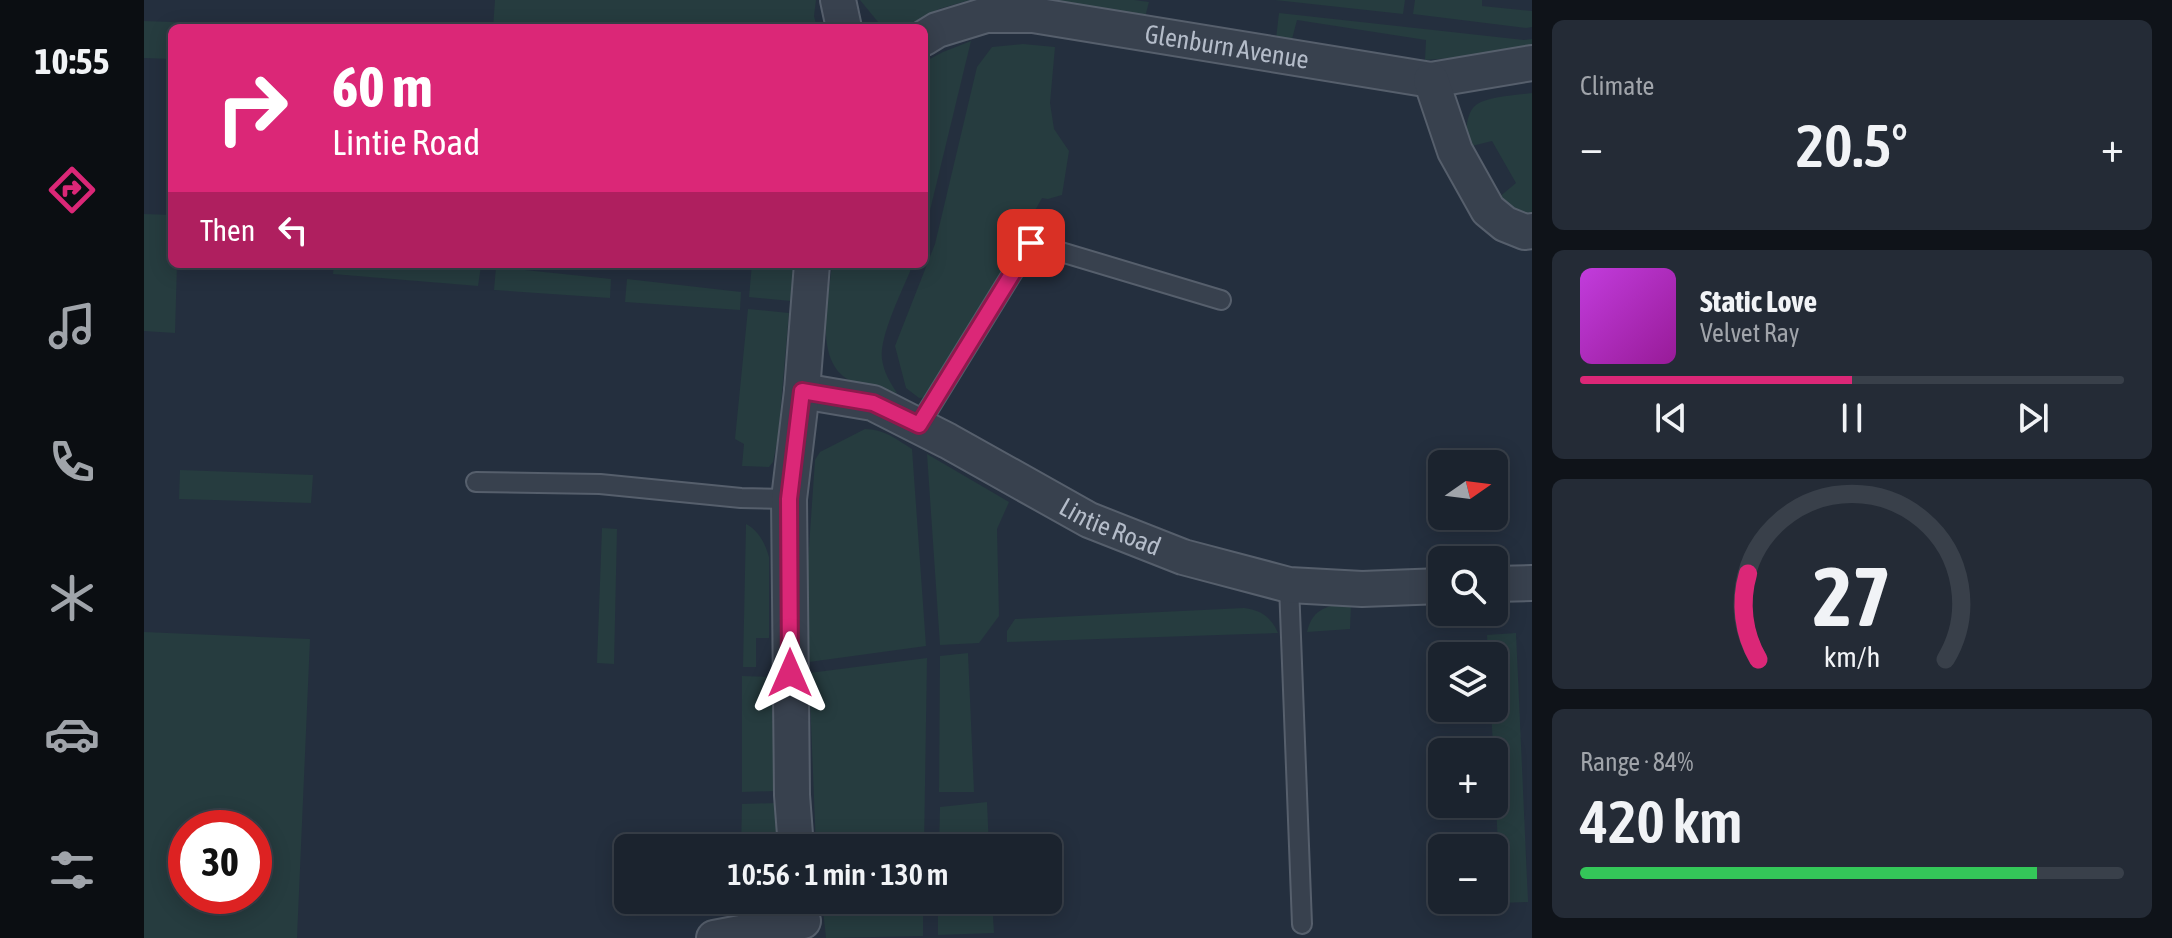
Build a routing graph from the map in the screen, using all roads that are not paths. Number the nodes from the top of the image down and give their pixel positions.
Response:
1 (838, 0) edge
2 (843, 24) edge
3 (928, 36) edge
4 (1532, 63) edge
5 (1431, 80) junction
6 (1532, 231) edge
7 (812, 268) edge
8 (1221, 300) dead end
9 (802, 391) junction
10 (919, 425) junction
11 (476, 482) dead end
12 (789, 499) junction
13 (1532, 583) edge
14 (1508, 584) edge
15 (1289, 585) junction
16 (1428, 587) edge
17 (795, 834) edge
18 (803, 920) edge
19 (1302, 924) dead end
20 (714, 938) edge

1 - 2 street
3 - 5 street, Glenburn Avenue
4 - 5 street, Glenburn Avenue
5 - 6 street
7 - 9 street
8 - 10 lane
9 - 10 street, Lintie Road
9 - 12 street
10 - 15 street, Lintie Road
11 - 12 lane
12 - 17 street
13 - 14 street
15 - 16 street, Lintie Road
15 - 19 lane
18 - 20 street

